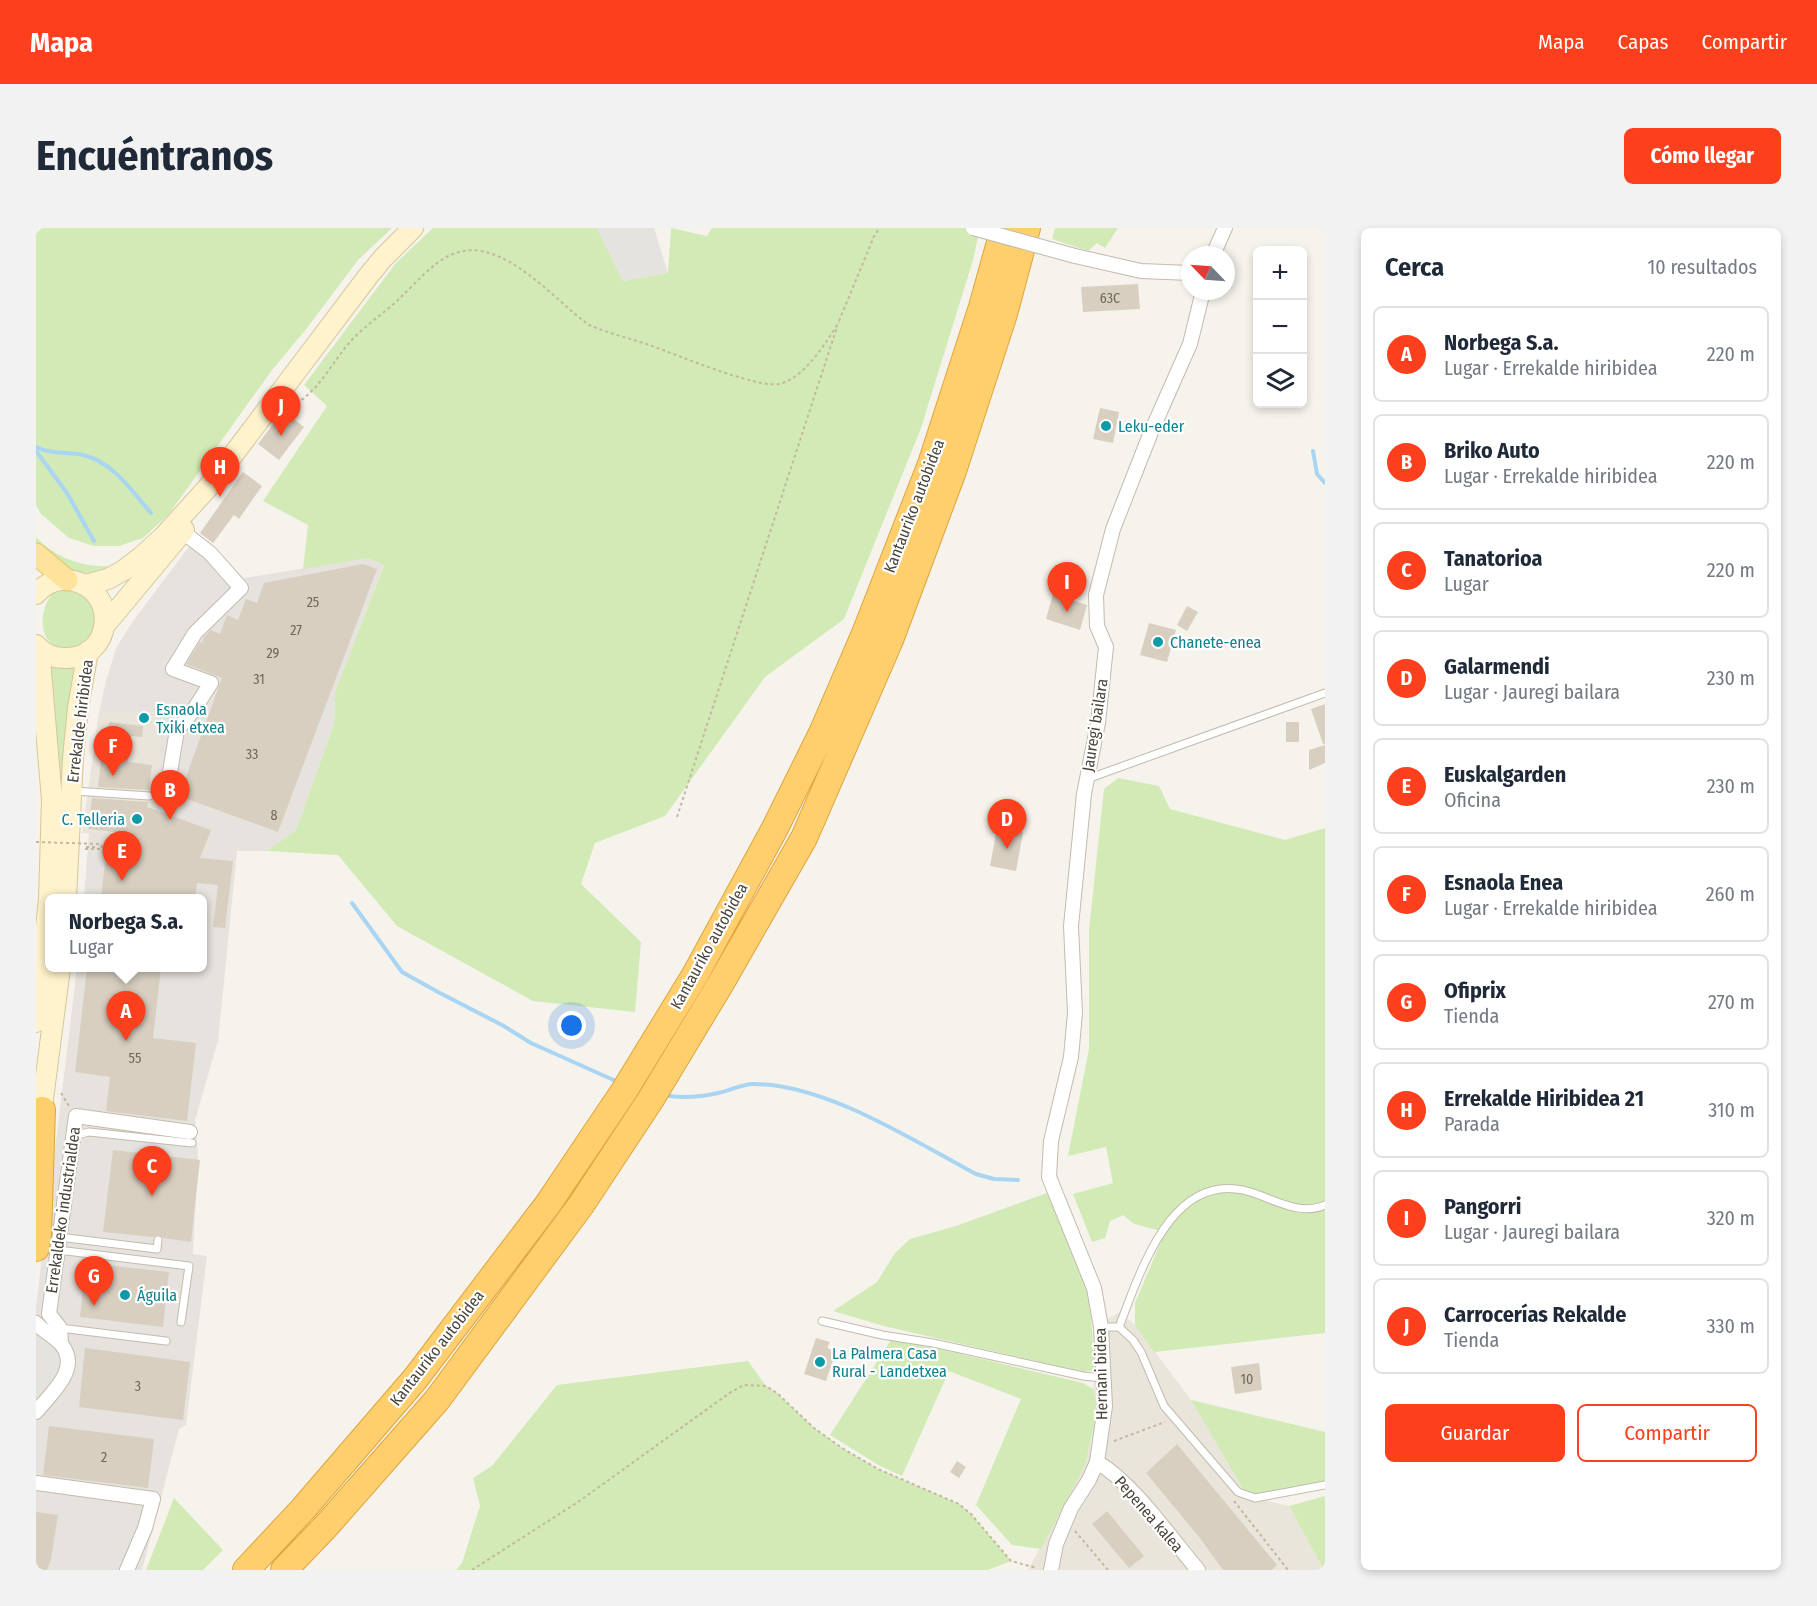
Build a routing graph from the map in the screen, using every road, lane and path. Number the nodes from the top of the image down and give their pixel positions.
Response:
1 (413, 228) edge
2 (880, 228) edge
3 (973, 228) edge
4 (1004, 228) edge
5 (1027, 228) edge
6 (1225, 228) edge
7 (1217, 246) edge
8 (1181, 273) edge
9 (1201, 300) edge
10 (839, 322) junction
11 (268, 408) junction
12 (212, 484) junction
13 (183, 532) junction
14 (36, 554) edge
15 (76, 582) junction
16 (36, 594) edge
17 (105, 625) junction
18 (38, 646) edge
19 (88, 651) junction
20 (1325, 693) edge
21 (1087, 779) junction
22 (71, 791) junction
23 (149, 796) dead end
24 (166, 796) dead end
25 (677, 817) dead end
26 (36, 842) edge
27 (100, 846) dead end
28 (51, 894) edge
29 (66, 894) edge
30 (50, 972) edge
31 (51, 972) edge
32 (36, 1022) edge
33 (62, 1083) dead end
34 (42, 1110) junction
35 (76, 1116) junction
36 (73, 1136) junction
37 (191, 1137) joint
38 (36, 1140) edge
39 (1049, 1177) joint
40 (1325, 1205) edge
41 (158, 1240) dead end
42 (48, 1242) edge
43 (822, 1321) dead end
44 (181, 1322) dead end
45 (36, 1323) edge
46 (1101, 1327) junction
47 (1119, 1327) junction
48 (60, 1328) junction
49 (166, 1341) dead end
50 (61, 1344) junction
51 (1104, 1378) junction
52 (36, 1412) edge
53 (1167, 1421) dead end
54 (1111, 1442) dead end
55 (1097, 1462) junction
56 (36, 1483) edge
57 (1325, 1485) edge
58 (1232, 1499) dead end
59 (1056, 1544) junction
60 (128, 1570) edge
61 (246, 1570) edge
62 (284, 1570) edge
63 (472, 1570) edge
64 (1043, 1570) edge
65 (1050, 1570) edge
66 (1108, 1570) edge
67 (1198, 1570) edge
68 (1288, 1570) edge

1 - 11 main road
2 - 10 path
3 - 8 street, bridge
4 - 61 highway, Kantauriko autobidea
5 - 62 highway, Kantauriko autobidea
6 - 7 street
9 - 21 street, Jauregi bailara
10 - 11 path
10 - 25 path
11 - 12 main road
12 - 13 main road
12 - 15 main road
13 - 17 main road
13 - 24 street
14 - 15 main road
15 - 16 main road
15 - 17 main road
17 - 19 main road
18 - 19 main road
18 - 28 main road, Errekalde hiribidea
19 - 22 main road, Errekalde hiribidea
20 - 21 lane
21 - 39 street, Jauregi bailara
22 - 23 lane
22 - 29 main road, Errekalde hiribidea
26 - 27 path, bridge
30 - 32 main road, Errekalde hiribidea
31 - 34 main road, Errekalde hiribidea
33 - 35 path
34 - 38 main road, Errekalde hiribidea
34 - 42 highway
35 - 36 street, Errekaldeko industrialdea
35 - 37 street, Errekaldeko industrialdea
36 - 37 lane
36 - 42 street, Errekaldeko industrialdea
39 - 46 street, Hernani bidea
40 - 47 lane
41 - 42 lane
42 - 44 lane
42 - 48 street, Errekaldeko industrialdea
43 - 51 lane
45 - 50 street
46 - 47 lane
46 - 51 street, Hernani bidea
47 - 57 lane
48 - 49 lane
48 - 50 street, Errekaldeko industrialdea
50 - 52 street, Errekaldeko industrialdea
51 - 55 street, Hernani bidea
53 - 54 path
55 - 59 street, Hernani bidea
55 - 67 street, Pepenea kalea
56 - 60 street
58 - 68 path
59 - 65 street, Hernani bidea
59 - 66 path
63 - 64 path

